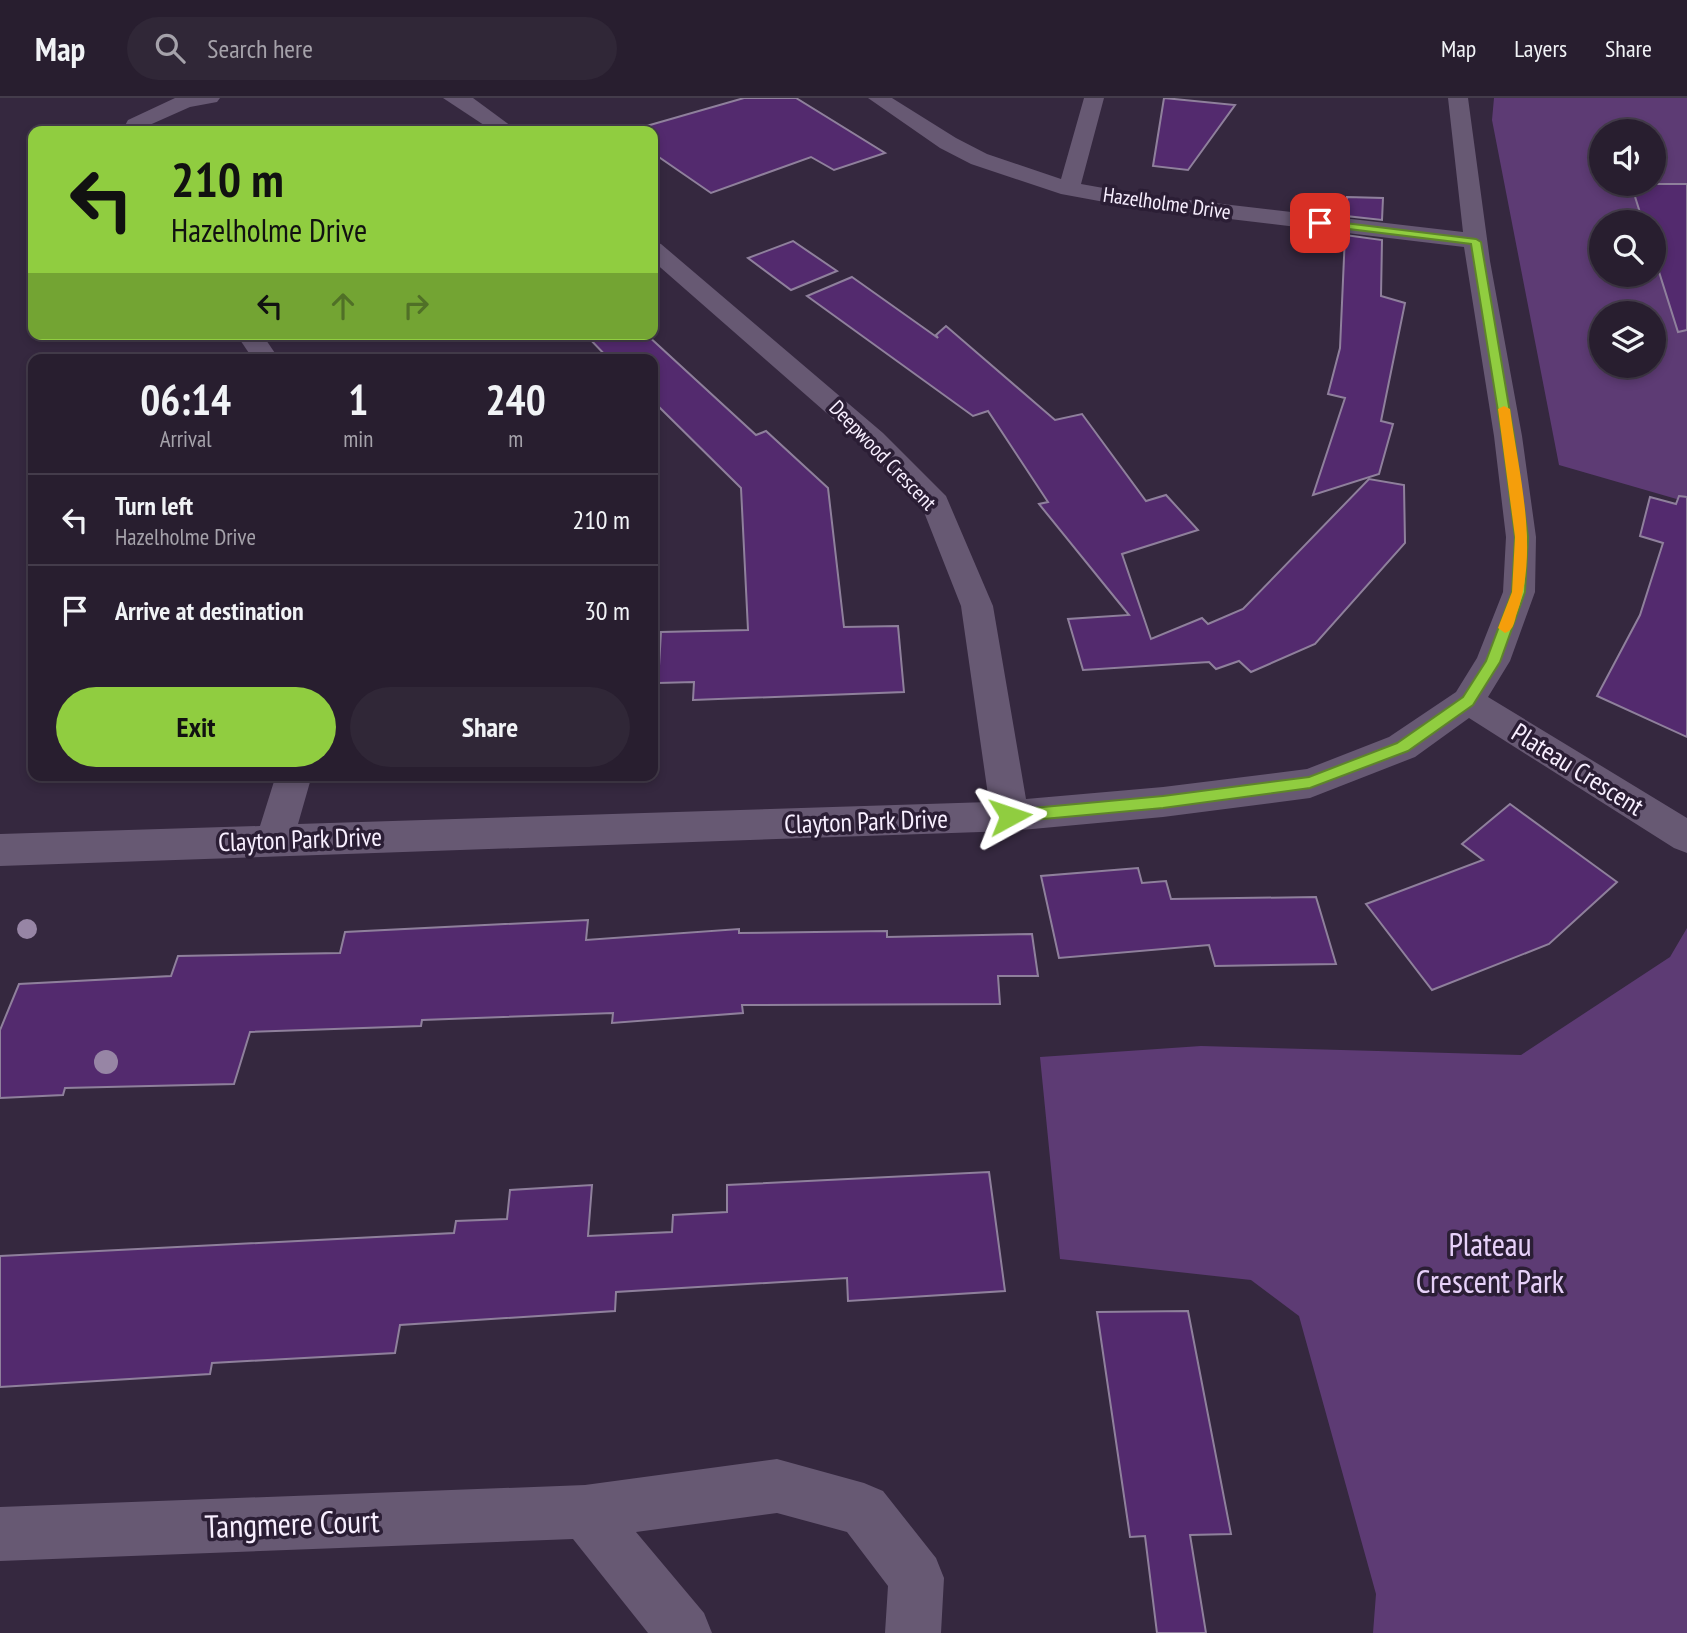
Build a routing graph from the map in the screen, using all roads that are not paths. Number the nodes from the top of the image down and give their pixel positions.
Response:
1 (210, 98) edge
2 (453, 98) edge
3 (878, 98) edge
4 (1094, 98) edge
5 (1458, 98) edge
6 (134, 126) edge
7 (500, 126) edge
8 (1069, 189) junction
9 (1476, 242) junction
10 (658, 253) edge
11 (1468, 701) junction
12 (292, 781) edge
13 (1010, 816) junction
14 (1687, 837) edge
15 (275, 839) junction
16 (0, 850) edge
17 (585, 1511) junction
18 (0, 1534) edge
19 (684, 1633) edge
20 (913, 1633) edge

1 - 6 street
2 - 7 street
3 - 8 street, Hazelholme Drive
4 - 8 street
5 - 9 street, Clayton Park Drive
8 - 9 street, Hazelholme Drive
9 - 11 street, Clayton Park Drive
10 - 13 street, Deepwood Crescent
11 - 13 street, Clayton Park Drive
11 - 14 street, Plateau Crescent
12 - 15 street
13 - 15 street, Clayton Park Drive
15 - 16 street, Clayton Park Drive
17 - 18 street, Tangmere Court
17 - 19 street
17 - 20 street, Tangmere Court

